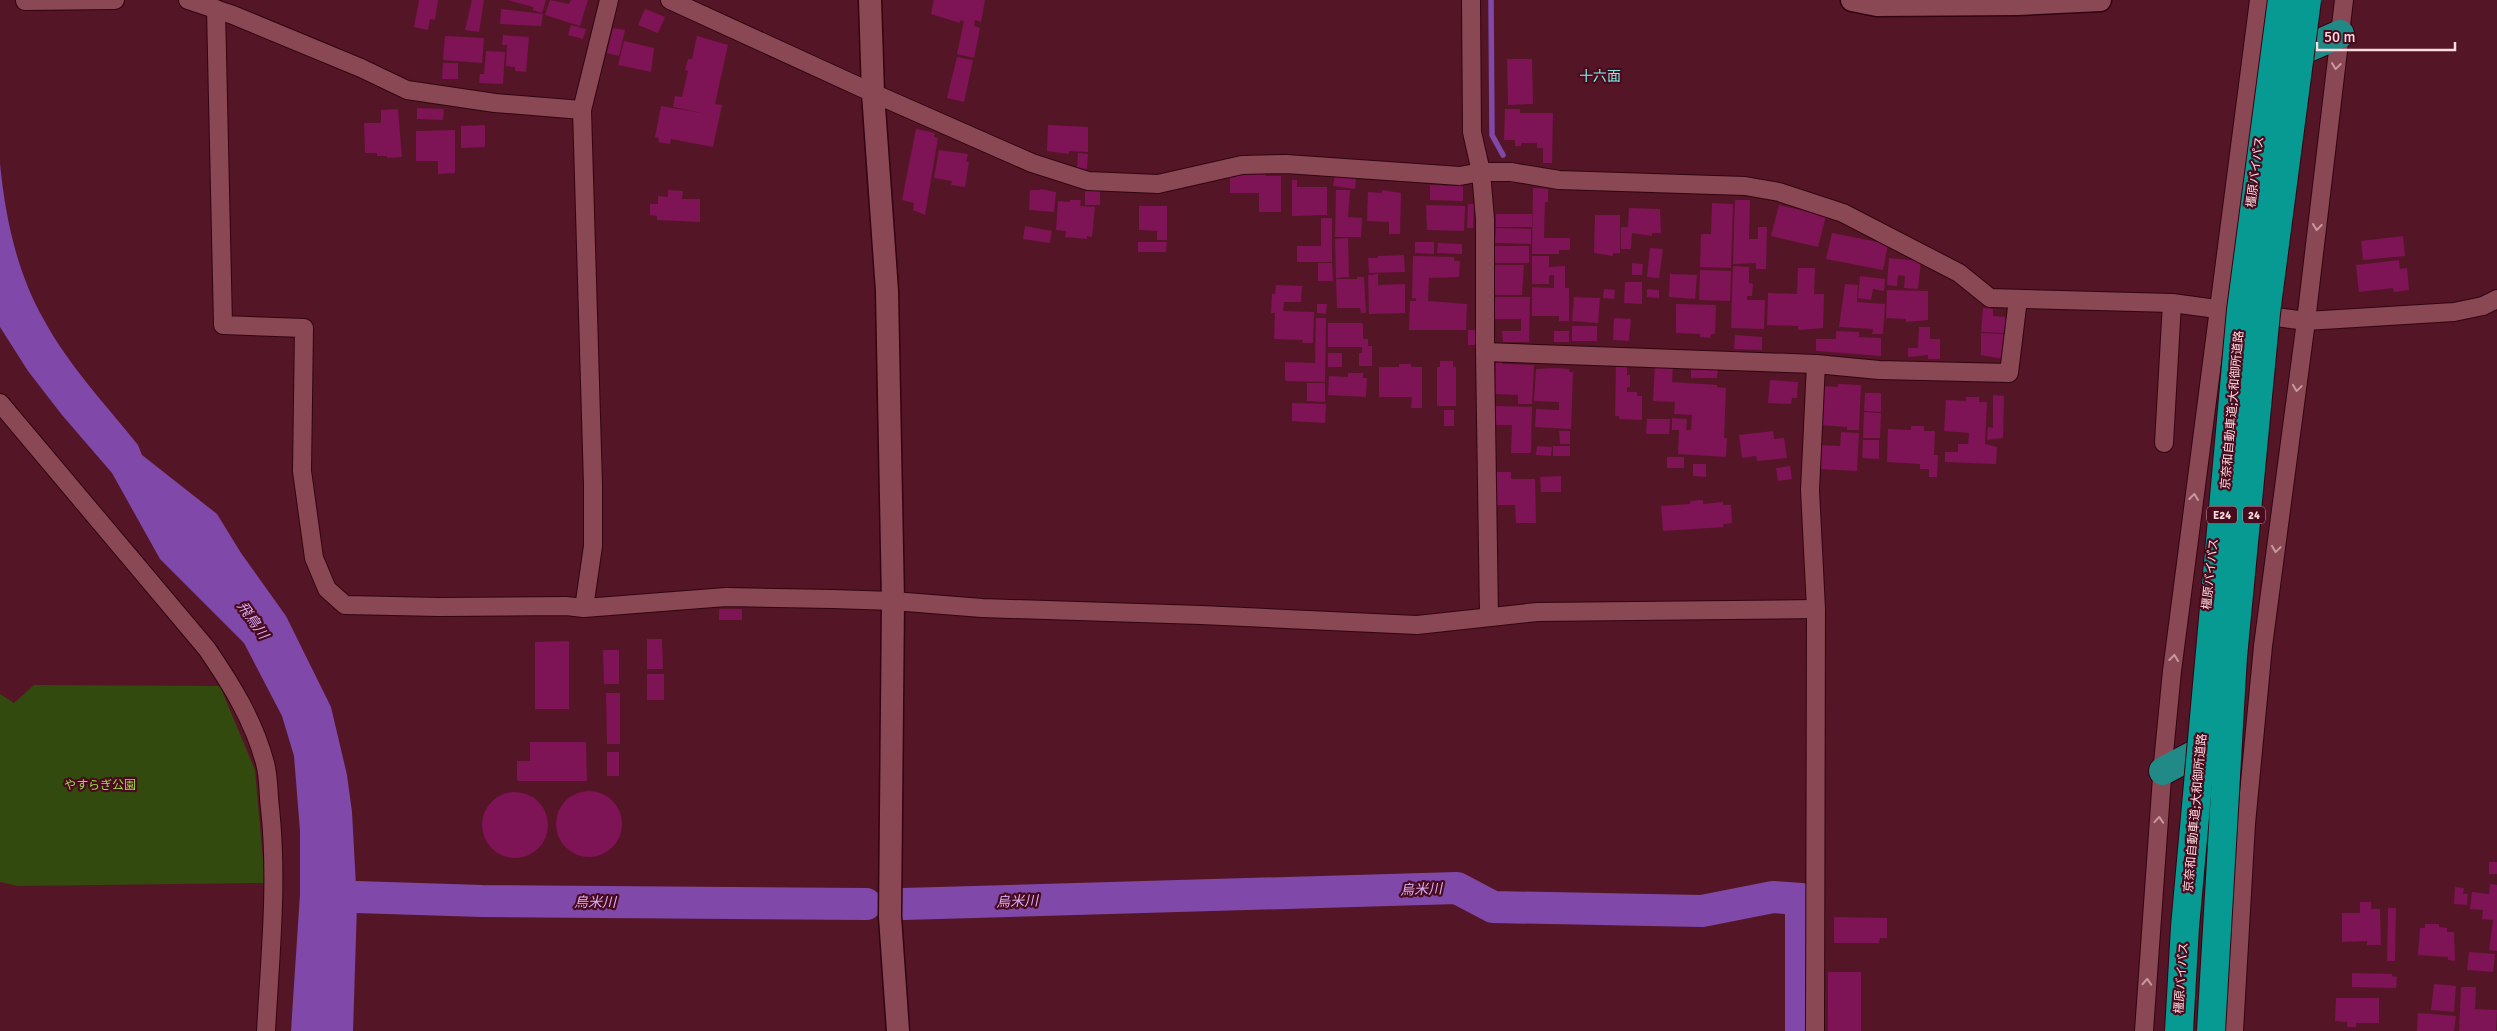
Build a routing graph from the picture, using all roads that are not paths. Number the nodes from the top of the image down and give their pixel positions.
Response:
1 (115, 0) edge
2 (188, 0) edge
3 (609, 0) edge
4 (670, 0) edge
5 (870, 0) edge
6 (1470, 0) edge
7 (1852, 0) edge
8 (2100, 0) edge
9 (2259, 0) edge
10 (2277, 0) edge
11 (2282, 0) edge
12 (2307, 0) edge
13 (2312, 0) edge
14 (2344, 0) edge
15 (25, 1) dead end
16 (216, 9) junction
17 (2340, 34) junction
18 (2306, 49) junction
19 (873, 94) junction
20 (582, 110) junction
21 (1481, 172) junction
22 (2018, 299) junction
23 (2497, 299) edge
24 (2172, 303) junction
25 (2228, 309) junction
26 (2274, 317) junction
27 (2306, 321) junction
28 (1485, 352) junction
29 (1816, 364) junction
30 (0, 404) edge
31 (2164, 443) dead end
32 (893, 601) junction
33 (584, 608) junction
34 (1816, 609) junction
35 (1489, 616) junction
36 (2195, 754) junction
37 (2162, 771) junction
38 (266, 1031) edge
39 (898, 1031) edge
40 (1815, 1031) edge
41 (2144, 1031) edge
42 (2178, 1031) edge
43 (2211, 1031) edge
44 (2218, 1031) edge
45 (2234, 1031) edge

1 - 15 street
2 - 16 street
3 - 20 street
4 - 19 street
5 - 19 street
6 - 21 street
7 - 8 street
9 - 25 street
10 - 25 highway, 橿原バイパス
11 - 42 highway, 京奈和自動車道;大和御所道路 / E24, bridge
12 - 43 highway, 京奈和自動車道;大和御所道路 / E24, bridge
13 - 18 highway, 24
14 - 17 street
16 - 20 street
16 - 33 street
17 - 18 highway
17 -> 27 street
18 - 26 highway, 24
19 - 21 street
19 - 32 street
20 - 33 street
21 - 22 street
21 - 28 street
22 - 24 street
22 - 29 street
23 - 27 street
24 - 25 street
24 - 31 street
25 - 26 street
25 - 36 highway, 橿原バイパス
37 -> 25 street
26 - 27 street
26 - 44 highway, 24
27 -> 45 street
28 - 29 street
28 - 35 street
29 - 34 street
30 - 38 street
32 - 33 street
32 - 35 street
32 - 39 street
34 - 35 street
34 - 40 street
36 - 37 highway
36 - 42 highway, 橿原バイパス
41 -> 37 street

